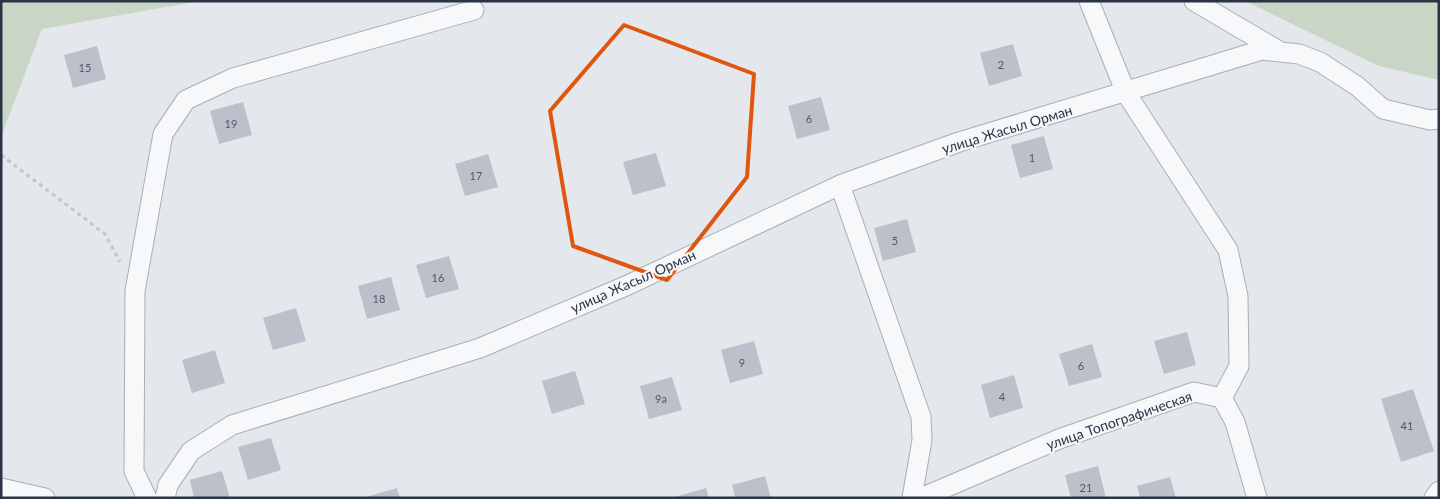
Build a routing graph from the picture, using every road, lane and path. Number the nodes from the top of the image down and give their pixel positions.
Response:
1 (1089, 1) edge
2 (1194, 1) edge
3 (474, 10) dead end
4 (1280, 51) junction
5 (1126, 93) junction
6 (1439, 119) edge
7 (1, 155) edge
8 (840, 185) junction
9 (135, 291) junction
10 (1222, 398) junction
11 (1, 488) edge
12 (1439, 491) edge
13 (45, 498) edge
14 (147, 498) edge
15 (165, 498) edge
16 (912, 498) edge
17 (921, 498) edge
18 (1257, 498) edge
19 (1434, 498) edge

1 - 5 street
2 - 4 street
3 - 9 street
4 - 5 street, улица Жасыл Орман
4 - 6 street
5 - 8 street, улица Жасыл Орман
5 - 10 street
7 - 9 path
8 - 15 street, улица Жасыл Орман
8 - 16 street
9 - 14 street
10 - 17 street, улица Топографическая
10 - 18 street
11 - 13 street
12 - 19 street

